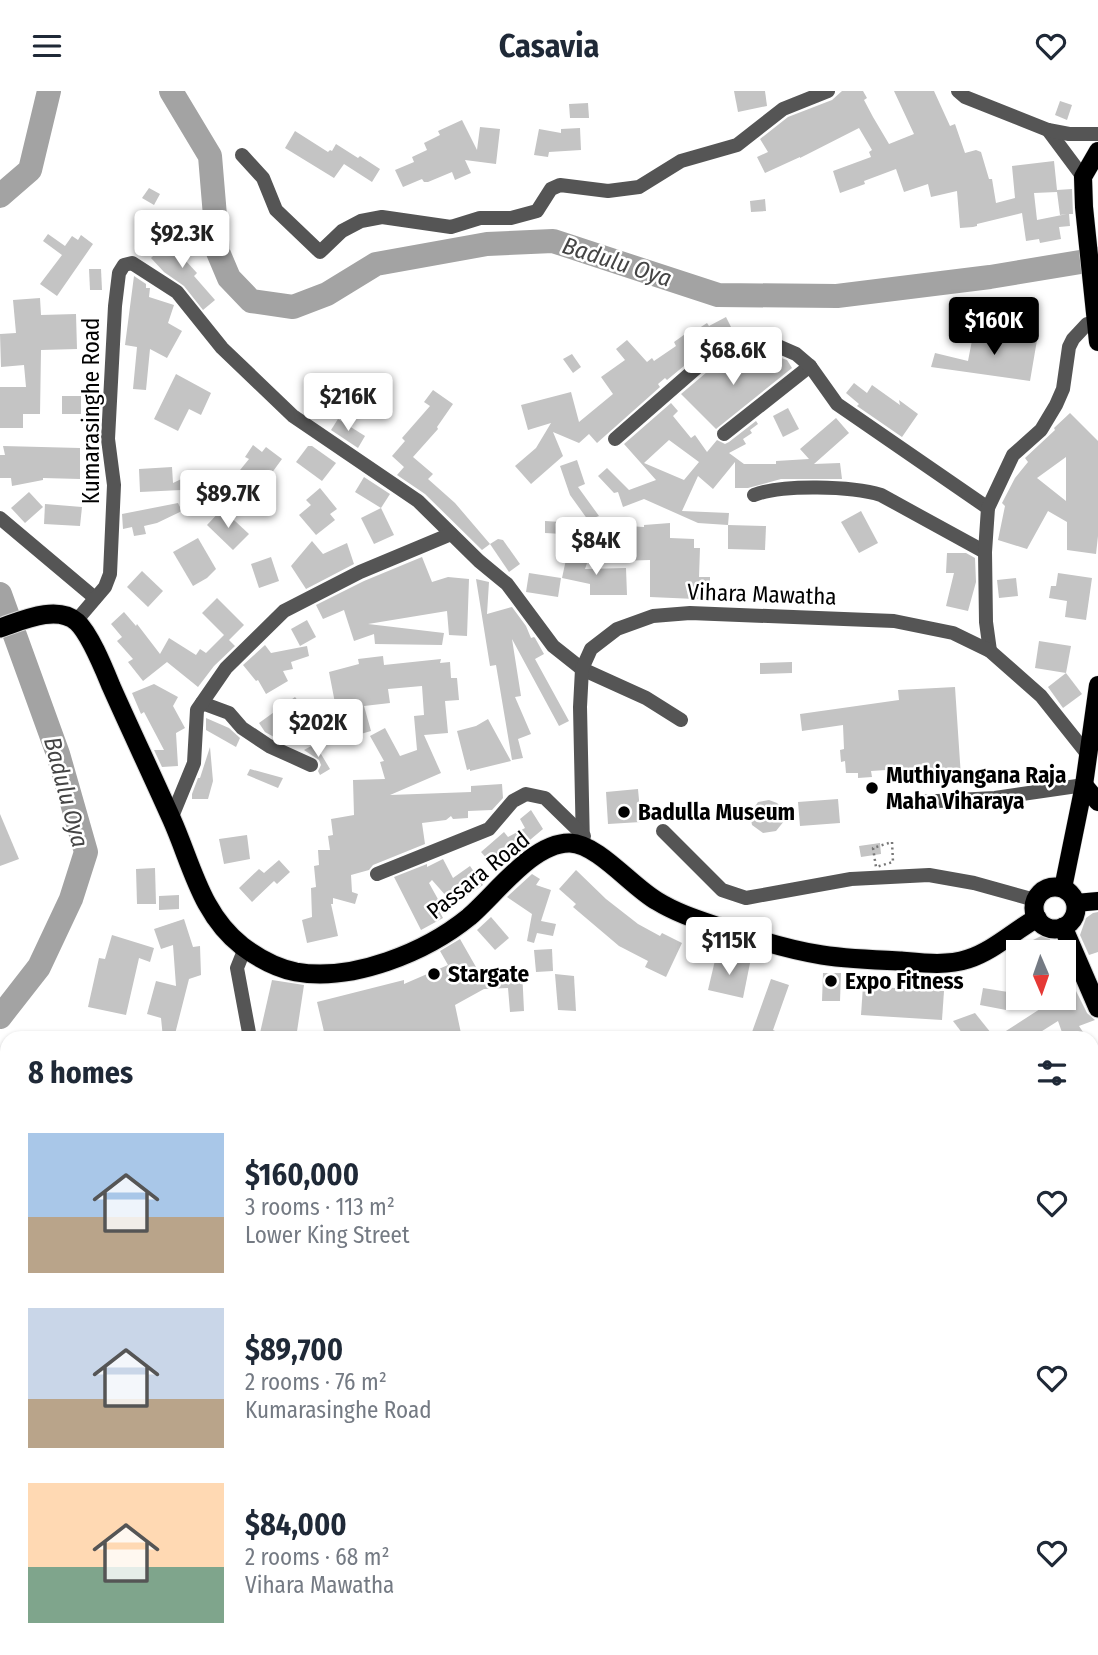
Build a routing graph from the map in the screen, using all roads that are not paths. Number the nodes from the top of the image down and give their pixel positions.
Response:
1 (828, 91) edge
2 (958, 91) edge
3 (1048, 130) junction
4 (1098, 134) edge
5 (1098, 151) edge
6 (242, 155) dead end
7 (1083, 177) junction
8 (1096, 319) edge
9 (1098, 342) edge
10 (810, 366) junction
11 (724, 434) dead end
12 (615, 439) dead end
13 (754, 495) dead end
14 (988, 508) junction
15 (0, 519) edge
16 (451, 534) junction
17 (985, 552) junction
18 (95, 598) junction
19 (76, 621) junction
20 (0, 628) edge
21 (990, 651) junction
22 (582, 669) junction
23 (1098, 685) edge
24 (202, 702) junction
25 (681, 720) dead end
26 (1088, 755) junction
27 (311, 765) dead end
28 (1084, 785) junction
29 (918, 802) dead end
30 (1098, 802) edge
31 (172, 819) junction
32 (663, 831) dead end
33 (584, 841) junction
34 (377, 874) dead end
35 (1063, 888) junction
36 (1098, 901) edge
37 (1076, 903) junction
38 (1036, 909) junction
39 (1063, 927) junction
40 (245, 948) junction
41 (1098, 1008) edge
42 (249, 1031) edge

1 - 6 street
2 - 3 street
3 - 4 street
3 - 7 street
5 - 7 main road
7 - 8 main road
8 - 9 main road
8 - 14 street
10 - 11 street
10 - 12 street
10 - 14 street
13 - 17 street
14 - 17 street
15 - 18 street
16 - 18 street, Kumarasinghe Road
16 - 22 street, Kumarasinghe Road
16 - 24 street
17 - 21 street
18 - 19 street, Kumarasinghe Road
19 - 20 highway
19 - 31 highway, Passara Road
21 - 22 street, Vihara Mawatha
21 - 26 street, Vihara Mawatha
22 - 25 street, Kumarasinghe Road
22 - 33 street
23 - 26 main road
24 - 27 street
24 - 31 street
26 - 28 main road
28 - 29 street
28 - 30 main road
28 - 35 main road
31 - 40 highway, Passara Road
32 - 38 street
33 - 34 street
33 - 38 highway
33 - 40 highway, Passara Road
35 - 37 highway
35 - 38 highway
36 - 37 main road
37 - 39 highway
38 - 39 highway
39 - 41 highway
40 - 42 street

